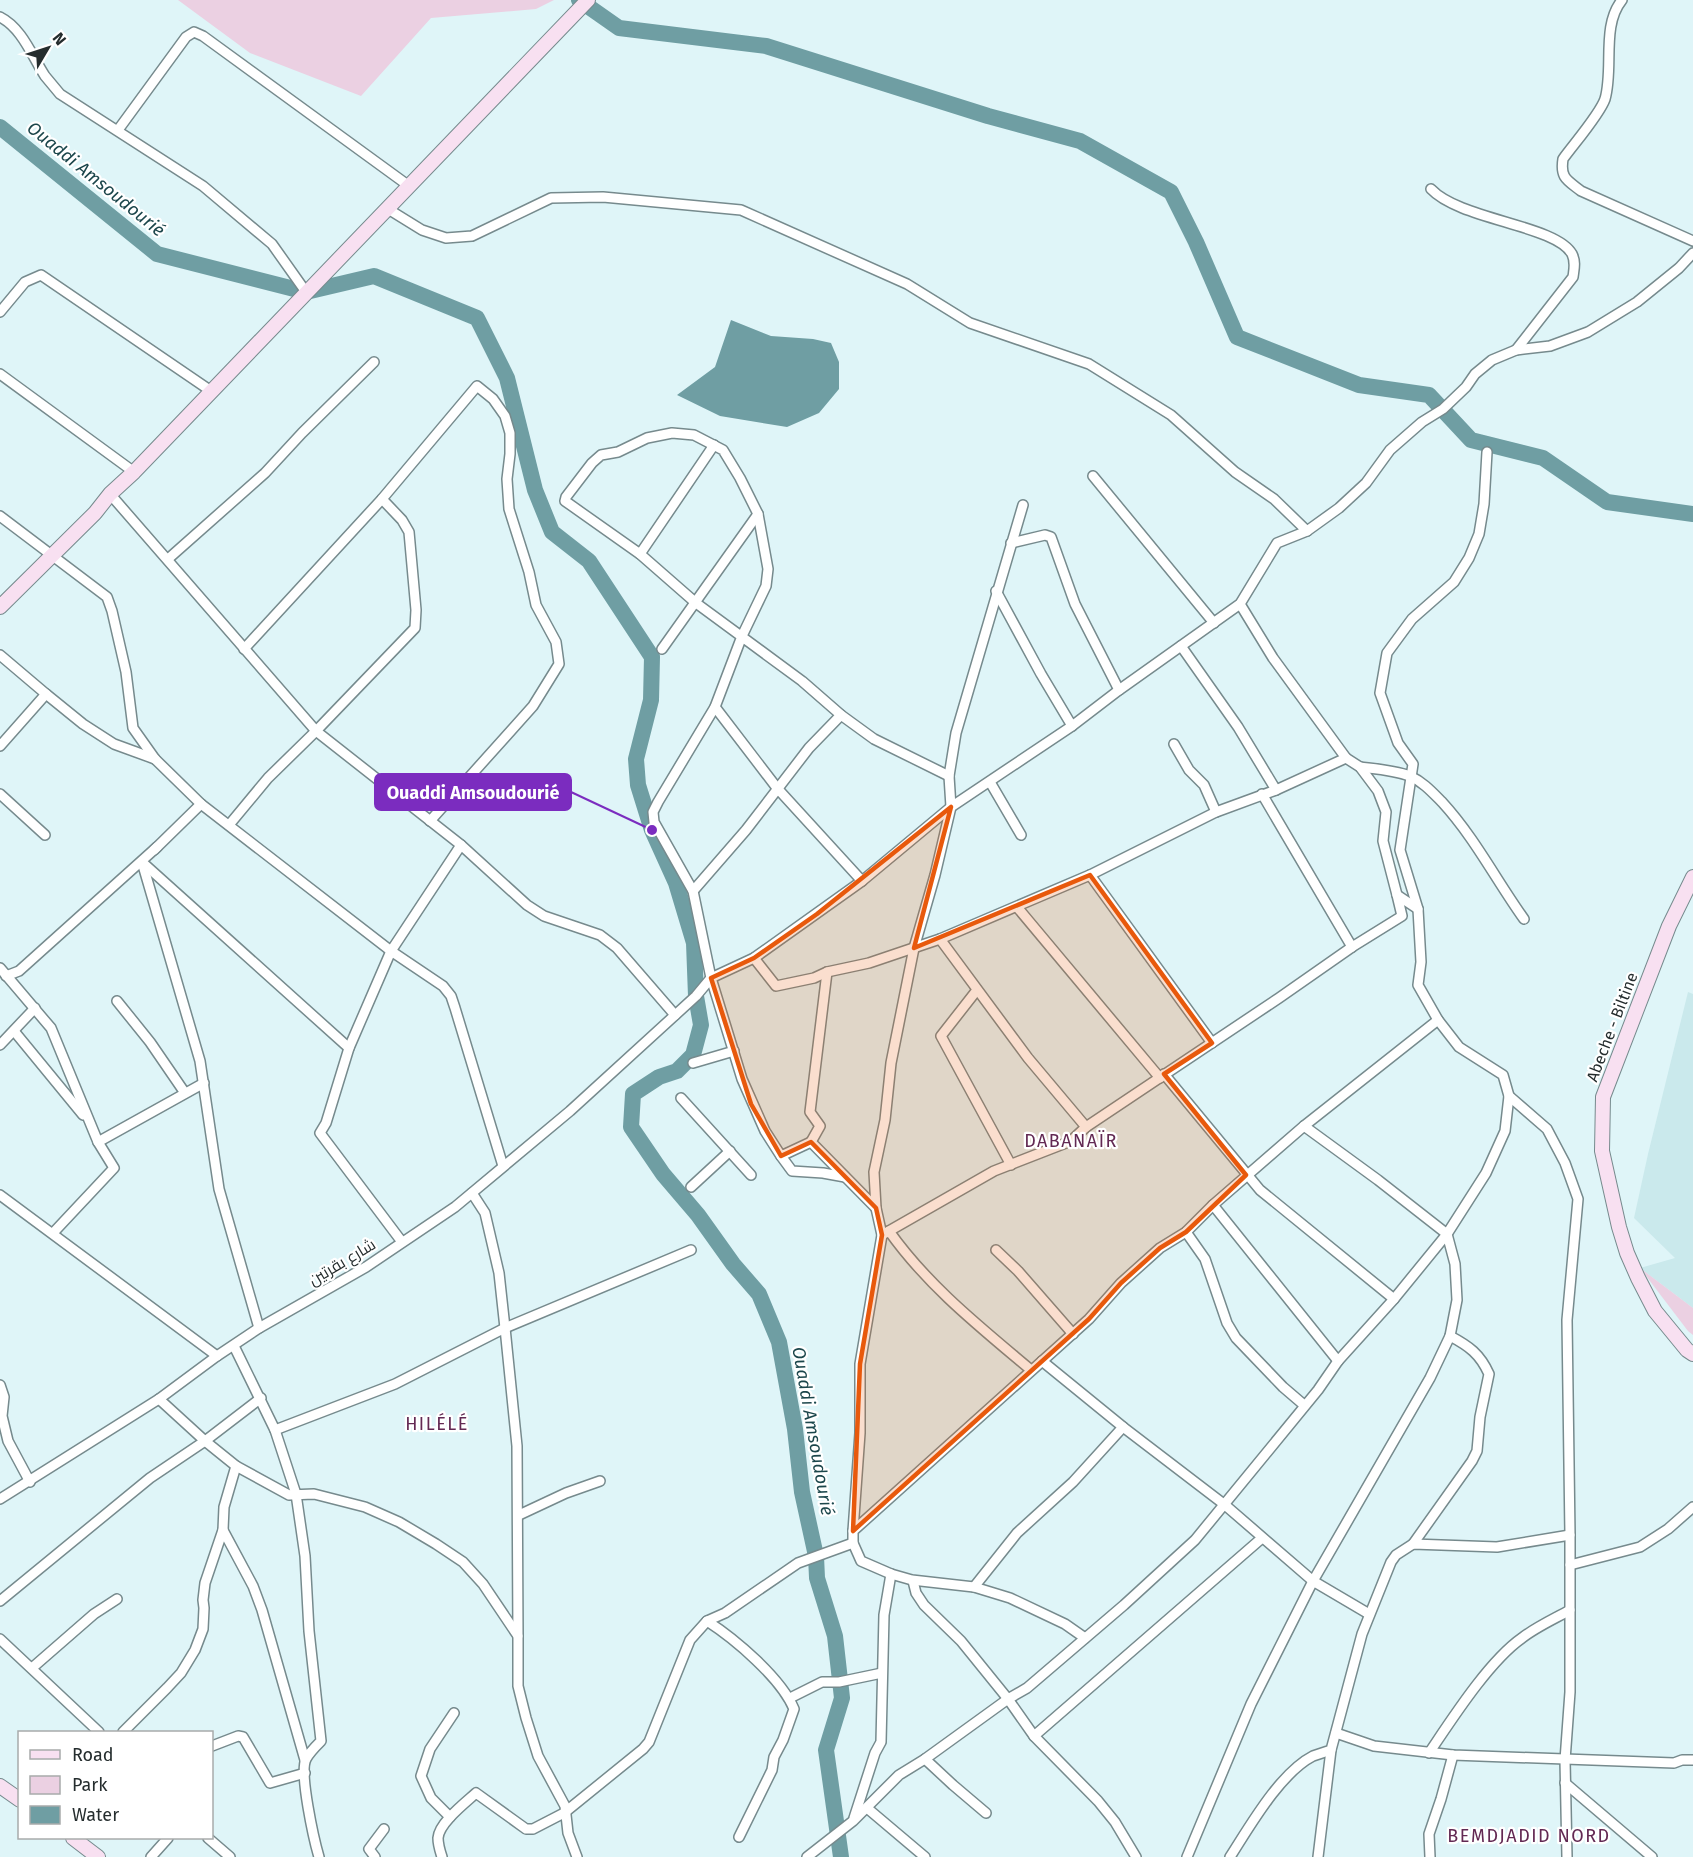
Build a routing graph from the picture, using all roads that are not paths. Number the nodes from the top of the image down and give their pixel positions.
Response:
1 (588, 0) edge
2 (1622, 0) edge
3 (0, 17) edge
4 (118, 130) junction
5 (409, 186) junction
6 (1431, 189) dead end
7 (387, 209) junction
8 (1693, 241) edge
9 (1693, 253) edge
10 (306, 292) junction
11 (0, 312) edge
12 (1516, 350) junction
13 (374, 362) dead end
14 (0, 374) edge
15 (211, 391) junction
16 (714, 445) junction
17 (1487, 452) dead end
18 (134, 472) junction
19 (1093, 476) dead end
20 (110, 494) junction
21 (382, 499) junction
22 (1023, 505) dead end
23 (758, 514) junction
24 (0, 516) edge
25 (1307, 531) junction
26 (1011, 543) junction
27 (640, 554) junction
28 (51, 555) junction
29 (168, 559) junction
30 (996, 591) junction
31 (696, 603) junction
32 (1240, 604) junction
33 (0, 607) edge
34 (1214, 623) junction
35 (742, 636) junction
36 (1182, 646) junction
37 (244, 649) junction
38 (662, 649) dead end
39 (0, 655) edge
40 (1119, 690) junction
41 (46, 694) junction
42 (715, 707) junction
43 (841, 715) junction
44 (1072, 726) junction
45 (316, 731) junction
46 (1174, 744) dead end
47 (0, 746) edge
48 (1346, 758) junction
49 (155, 759) junction
50 (1360, 767) junction
51 (949, 776) junction
52 (1411, 777) junction
53 (990, 782) junction
54 (777, 788) junction
55 (1276, 790) junction
56 (0, 794) edge
57 (1262, 794) junction
58 (201, 804) junction
59 (951, 807) junction
60 (1216, 812) junction
61 (430, 821) junction
62 (229, 825) junction
63 (45, 835) dead end
64 (1021, 835) dead end
65 (461, 845) junction
66 (157, 846) junction
67 (142, 862) junction
68 (1090, 875) junction
69 (1693, 877) edge
70 (862, 881) junction
71 (693, 891) junction
72 (1397, 895) junction
73 (1017, 907) junction
74 (1418, 909) junction
75 (1524, 919) dead end
76 (940, 939) junction
77 (1352, 947) junction
78 (914, 948) junction
79 (391, 951) junction
80 (754, 958) junction
81 (0, 968) edge
82 (827, 972) junction
83 (6, 976) junction
84 (711, 978) junction
85 (977, 990) junction
86 (117, 1001) dead end
87 (35, 1008) junction
88 (675, 1015) junction
89 (1438, 1020) junction
90 (14, 1031) junction
91 (1212, 1043) junction
92 (0, 1046) edge
93 (349, 1048) junction
94 (734, 1051) junction
95 (693, 1063) dead end
96 (1162, 1076) junction
97 (204, 1083) junction
98 (185, 1093) junction
99 (1509, 1096) junction
100 (681, 1098) dead end
101 (90, 1123) junction
102 (1304, 1126) junction
103 (1086, 1127) junction
104 (98, 1142) junction
105 (811, 1142) junction
106 (730, 1151) junction
107 (781, 1155) junction
108 (1011, 1165) junction
109 (503, 1166) junction
110 (751, 1174) dead end
111 (1246, 1175) junction
112 (846, 1178) junction
113 (691, 1187) dead end
114 (472, 1193) junction
115 (0, 1195) edge
116 (1213, 1205) junction
117 (876, 1208) junction
118 (1186, 1232) junction
119 (53, 1233) junction
120 (886, 1233) junction
121 (1447, 1234) junction
122 (402, 1242) junction
123 (691, 1250) dead end
124 (996, 1250) dead end
125 (1394, 1299) junction
126 (259, 1328) junction
127 (505, 1328) junction
128 (1073, 1334) junction
129 (1450, 1336) junction
130 (234, 1346) junction
131 (1693, 1354) edge
132 (217, 1356) junction
133 (1042, 1361) junction
134 (1338, 1361) junction
135 (1031, 1370) junction
136 (0, 1385) edge
137 (261, 1398) junction
138 (159, 1399) junction
139 (1304, 1405) junction
140 (1123, 1427) junction
141 (275, 1430) junction
142 (205, 1441) junction
143 (236, 1466) junction
144 (600, 1481) dead end
145 (30, 1482) junction
146 (296, 1494) junction
147 (0, 1500) edge
148 (1225, 1505) junction
149 (1693, 1507) edge
150 (519, 1515) junction
151 (223, 1530) junction
152 (853, 1531) junction
153 (1570, 1534) junction
154 (1262, 1538) junction
155 (853, 1543) junction
156 (1413, 1544) junction
157 (1570, 1565) junction
158 (891, 1574) junction
159 (912, 1581) junction
160 (1313, 1581) junction
161 (974, 1587) junction
162 (117, 1599) dead end
163 (0, 1601) edge
164 (1570, 1610) junction
165 (1369, 1614) junction
166 (706, 1621) junction
167 (519, 1636) junction
168 (1085, 1638) junction
169 (0, 1639) edge
170 (32, 1668) junction
171 (882, 1673) junction
172 (790, 1698) junction
173 (1008, 1699) junction
174 (453, 1713) dead end
175 (98, 1731) edge
176 (124, 1731) edge
177 (1336, 1733) junction
178 (1034, 1736) junction
179 (213, 1746) edge
180 (1331, 1750) junction
181 (1693, 1750) edge
182 (1429, 1753) junction
183 (1453, 1755) junction
184 (926, 1759) junction
185 (305, 1760) junction
186 (1565, 1760) junction
187 (1682, 1760) junction
188 (1693, 1760) edge
189 (305, 1773) junction
190 (1565, 1783) junction
191 (0, 1786) edge
192 (18, 1799) edge
193 (867, 1808) junction
194 (564, 1813) junction
195 (986, 1813) dead end
196 (450, 1817) junction
197 (853, 1821) junction
198 (384, 1829) dead end
199 (739, 1837) dead end
200 (74, 1839) edge
201 (167, 1839) edge
202 (209, 1839) edge
203 (315, 1855) edge
204 (98, 1857) edge
205 (151, 1857) edge
206 (230, 1857) edge
207 (375, 1857) edge
208 (442, 1857) edge
209 (577, 1857) edge
210 (807, 1857) edge
211 (925, 1857) edge
212 (1136, 1857) edge
213 (1187, 1857) edge
214 (1230, 1857) edge
215 (1318, 1857) edge
216 (1430, 1857) edge
217 (1567, 1857) edge
218 (1652, 1857) edge

1 - 5 street
2 - 8 street
3 - 4 street
4 - 5 street
4 - 10 street
5 - 7 street
6 - 12 street
7 - 10 street
7 - 25 street
9 - 12 street
10 - 15 street
11 - 15 street
12 - 25 street
13 - 29 street
14 - 18 street
15 - 18 street
16 - 23 street
16 - 27 street
16 - 27 street
17 - 52 street
18 - 20 street
19 - 34 street
20 - 28 street
20 - 29 street
21 - 37 street
21 - 45 street
21 - 61 street
22 - 26 street
23 - 31 street
23 - 35 street
24 - 28 street
25 - 32 street
26 - 30 street
26 - 40 street
27 - 31 street
28 - 33 street
28 - 49 street
29 - 37 street
30 - 44 street
30 - 51 street
31 - 35 street
31 - 38 street
32 - 34 street
32 - 48 street
34 - 36 street
35 - 42 street
35 - 43 street
36 - 40 street
36 - 55 street
37 - 45 street
39 - 41 street
40 - 44 street
41 - 47 street
41 - 49 street
42 - 54 street
42 - 71 street
43 - 51 street
43 - 54 street
44 - 53 street
45 - 61 street
45 - 62 street
46 - 60 street
48 - 50 street
48 - 55 street
49 - 58 street
50 - 52 street
50 - 72 street
51 - 59 street
52 - 74 street
52 - 75 street
53 - 59 street
53 - 64 street
54 - 70 street
54 - 71 street
55 - 57 street
56 - 63 street
57 - 60 street
57 - 77 street
58 - 62 street
58 - 66 street
59 - 70 street
59 - 78 street
60 - 68 street
61 - 65 street
62 - 79 street
65 - 79 street
65 - 88 street
66 - 67 street
66 - 83 street
67 - 93 street
67 - 97 street
68 - 73 street
68 - 91 street
69 - 131 street, Abeche - Biltine
70 - 80 street
71 - 84 street
72 - 74 street
72 - 77 street
73 - 76 street
73 - 96 street
74 - 89 street
76 - 78 street
76 - 85 street
77 - 91 street
78 - 82 street
78 - 117 street
79 - 93 street
79 - 109 street
80 - 82 street
80 - 84 street
81 - 83 street
82 - 105 street
83 - 87 street
84 - 88 street, شارع بقرتين
84 - 94 street
85 - 103 street
85 - 108 street
86 - 98 street
87 - 90 street
87 - 101 street
88 - 109 street, شارع بقرتين
89 - 99 street
89 - 102 street
90 - 92 street
90 - 101 street
91 - 96 street
93 - 122 street
94 - 95 street
94 - 107 street
96 - 103 street
96 - 111 street
97 - 98 street
97 - 126 street
98 - 104 street
99 - 121 street
99 - 153 street
100 - 106 street
101 - 104 street
102 - 111 street
102 - 121 street
103 - 108 street
104 - 119 street
105 - 107 street
105 - 112 street
106 - 110 street
106 - 113 street
107 - 112 street
108 - 120 street
109 - 114 street, شارع بقرتين
111 - 116 street
111 - 125 street
112 - 117 street
114 - 122 street, شارع بقرتين
114 - 127 street
115 - 119 street
116 - 118 street
116 - 134 street
117 - 120 street
118 - 128 street
118 - 139 street
119 - 132 street
120 - 135 street
120 - 152 street
121 - 125 street
121 - 129 street
122 - 126 street, شارع بقرتين
123 - 127 street
124 - 128 street
125 - 134 street
126 - 130 street, شارع بقرتين
127 - 141 street
127 - 150 street
128 - 133 street
129 - 156 street
129 - 160 street
130 - 132 street, شارع بقرتين
130 - 137 street
132 - 138 street, شارع بقرتين
133 - 135 street
133 - 140 street
134 - 139 street
135 - 152 street
136 - 145 street
137 - 141 street
137 - 142 street
138 - 142 street
138 - 145 street, شارع بقرتين
139 - 148 street
140 - 148 street
140 - 161 street
141 - 146 street
142 - 143 street
142 - 163 street
143 - 146 street
143 - 151 street
144 - 150 street
145 - 147 street, شارع بقرتين
146 - 167 street
146 - 185 street
148 - 154 street
148 - 168 street
149 - 157 street
150 - 167 street
151 - 176 street
151 - 185 street
152 - 155 street
153 - 156 street
153 - 157 street
154 - 160 street
154 - 178 street
155 - 158 street
155 - 166 street
156 - 165 street
157 - 164 street
158 - 159 street
158 - 171 street
159 - 161 street
159 - 173 street
160 - 165 street
160 - 213 street
161 - 168 street
162 - 170 street
164 - 182 street
164 - 186 street
165 - 177 street
166 - 172 street
166 - 194 street
167 - 194 street
168 - 173 street
169 - 170 street
170 - 175 street
171 - 172 street
171 - 197 street
172 - 199 street
173 - 178 street
173 - 184 street
174 - 196 street
177 - 180 street
177 - 182 street
178 - 212 street
179 - 189 street
180 - 214 street
180 - 215 street
181 - 187 street
182 - 183 street
183 - 186 street
183 - 216 street
184 - 193 street
184 - 195 street
185 - 189 street
186 - 187 street
186 - 190 street
187 - 188 street
189 - 203 street
190 - 217 street
190 - 218 street
191 - 192 street
193 - 197 street
193 - 211 street
194 - 196 street
194 - 209 street
196 - 208 street
197 - 210 street
198 - 207 street
200 - 204 street
201 - 205 street
202 - 206 street

